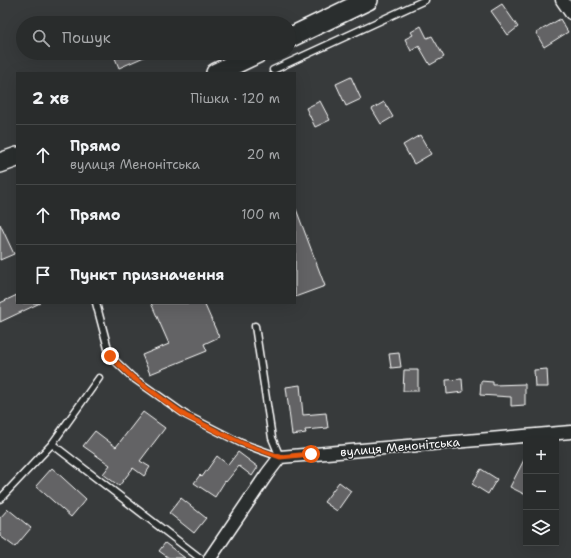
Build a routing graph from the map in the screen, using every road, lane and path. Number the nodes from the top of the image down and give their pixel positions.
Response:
1 (368, 0) edge
2 (425, 0) edge
3 (562, 0) edge
4 (571, 13) edge
5 (296, 35) edge
6 (296, 59) edge
7 (243, 60) edge
8 (295, 60) edge
9 (273, 70) dead end
10 (218, 72) edge
11 (16, 157) edge
12 (0, 163) edge
13 (96, 304) edge
14 (255, 326) dead end
15 (99, 378) dead end
16 (571, 432) edge
17 (52, 444) junction
18 (280, 457) junction
19 (0, 499) edge
20 (200, 558) edge
21 (210, 558) edge

1 - 5 main road
2 - 6 lane
3 - 4 street
7 - 10 main road
8 - 9 lane
11 - 12 main road
13 - 18 lane
14 - 18 lane
15 - 17 lane
16 - 18 street, вулиця Менонітська
17 - 19 lane
17 - 20 lane
18 - 21 street

